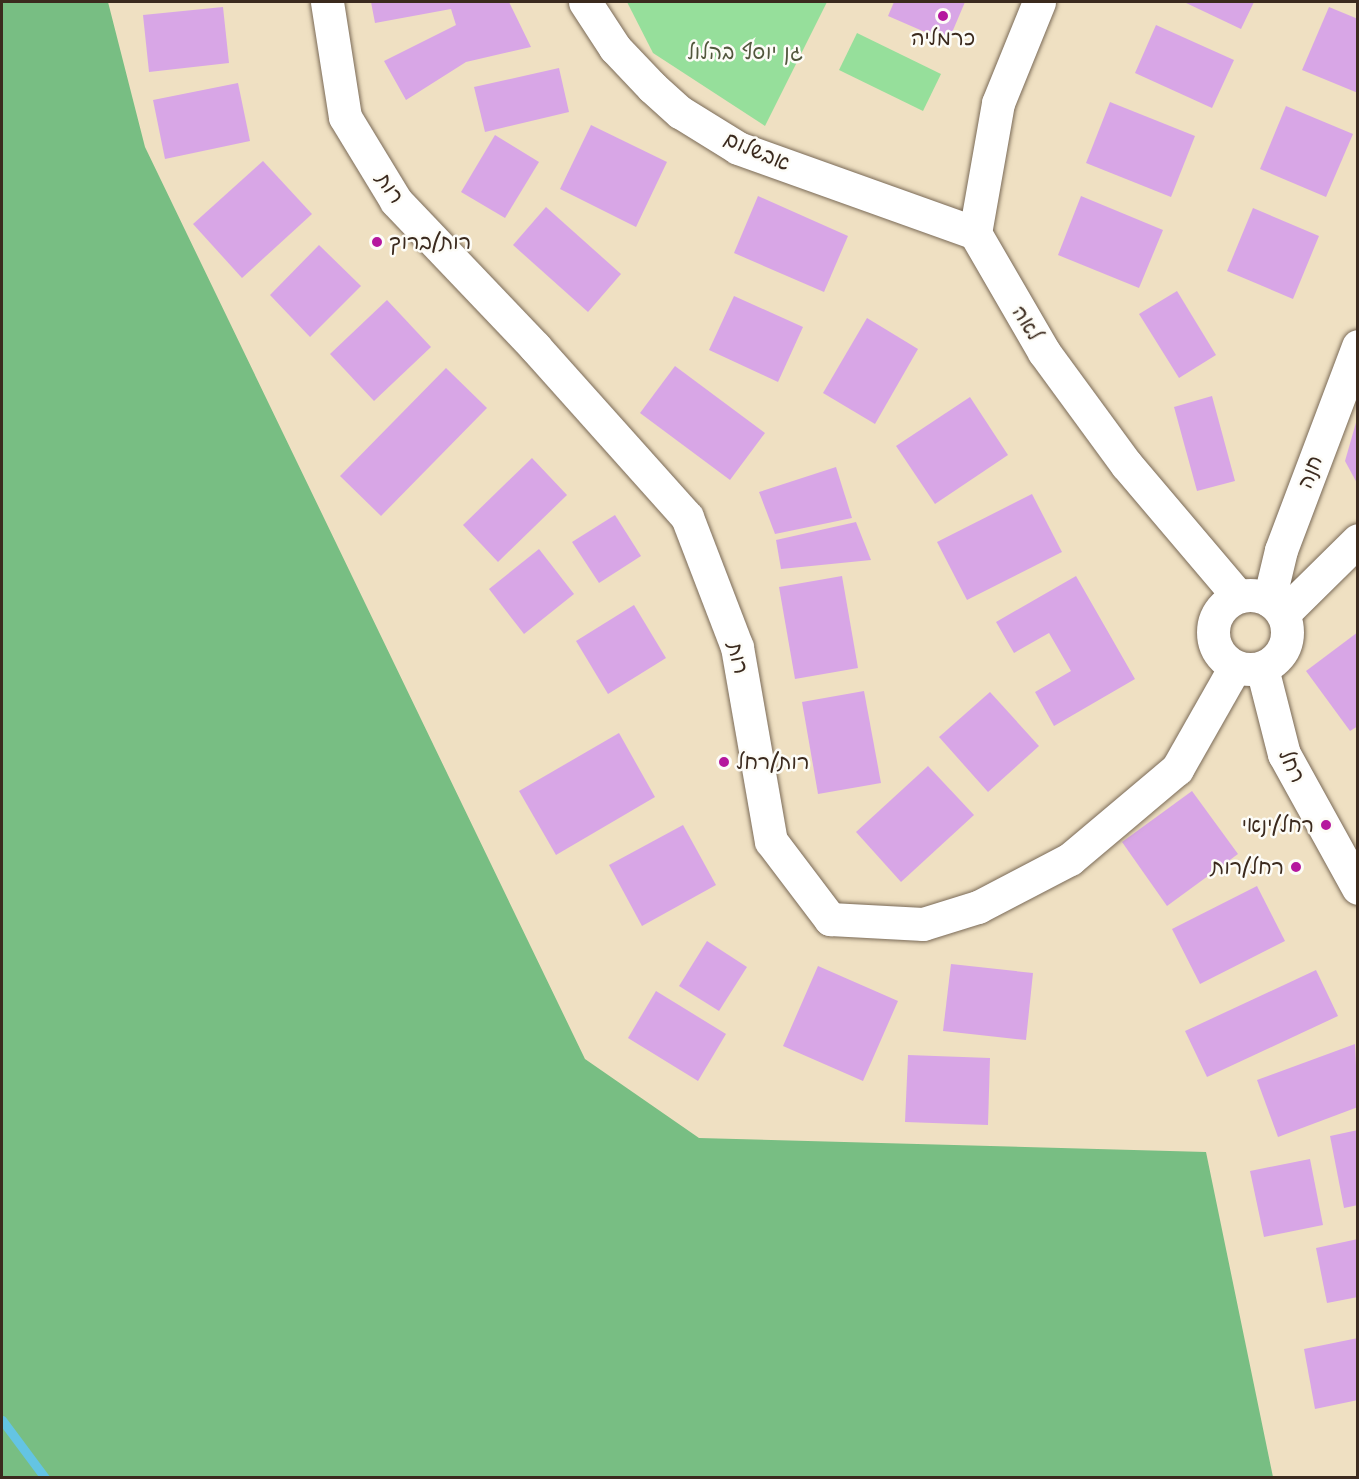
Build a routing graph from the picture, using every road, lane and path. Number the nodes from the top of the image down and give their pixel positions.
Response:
1 (327, 2) edge
2 (585, 2) edge
3 (1039, 2) edge
4 (975, 233) junction
5 (1358, 346) edge
6 (1358, 540) edge
7 (1263, 603) junction
8 (1248, 668) junction
9 (1358, 888) edge

1 - 8 street, רות
2 - 4 street, אבשלום
3 - 4 street
4 - 7 street, לאה
5 - 7 street, חנה
6 - 7 street
7 - 8 street
7 - 8 street
8 - 9 street, רחל

